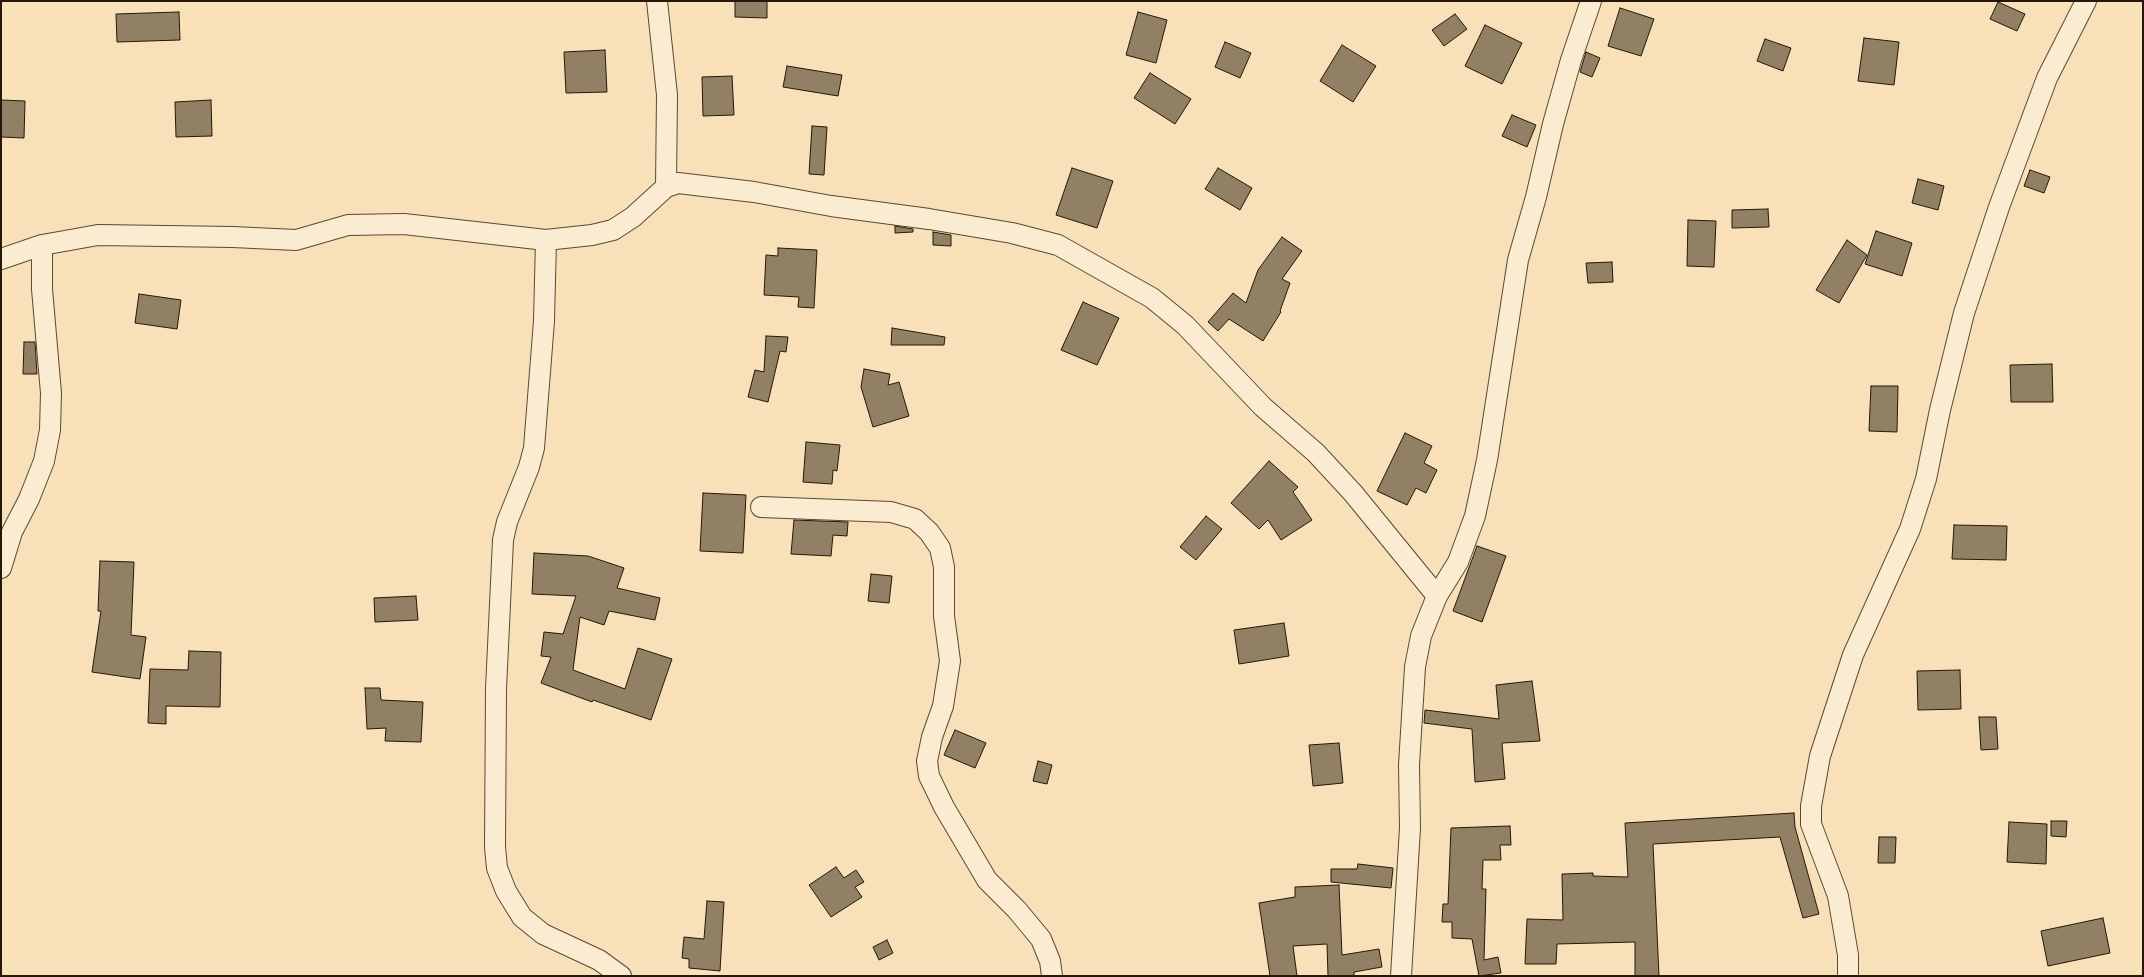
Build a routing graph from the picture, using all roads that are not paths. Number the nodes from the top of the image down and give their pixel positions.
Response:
1 (657, 1) edge
2 (1591, 1) edge
3 (2086, 1) edge
4 (666, 187) junction
5 (546, 240) junction
6 (42, 245) junction
7 (1, 258) edge
8 (761, 507) dead end
9 (1, 568) edge
10 (1437, 596) junction
11 (621, 976) edge
12 (1052, 976) edge
13 (1401, 976) edge
14 (1848, 976) edge

1 - 4 street
2 - 10 street
3 - 14 street
4 - 5 street
4 - 10 street
5 - 6 street
5 - 11 street
6 - 7 street
6 - 9 street
8 - 12 street
10 - 13 street

